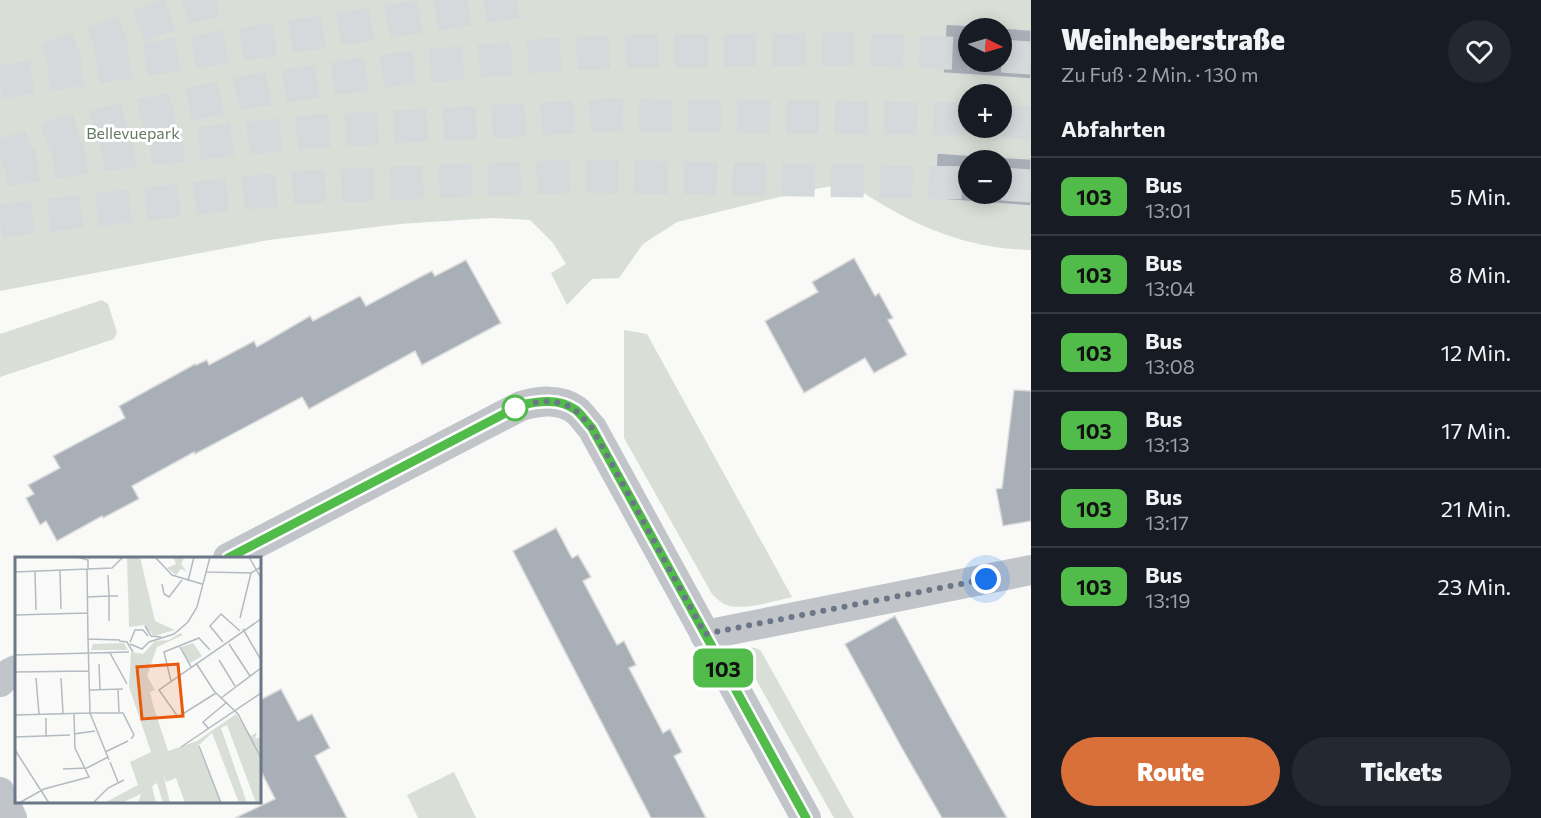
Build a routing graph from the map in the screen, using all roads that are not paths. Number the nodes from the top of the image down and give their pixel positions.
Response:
1 (230, 557) edge
2 (1031, 570) edge
3 (705, 634) junction
4 (15, 670) edge
5 (0, 682) edge
6 (0, 792) edge
7 (12, 818) edge
8 (806, 818) edge

1 - 3 street
2 - 3 street
3 - 8 street
4 - 5 street
6 - 7 street

